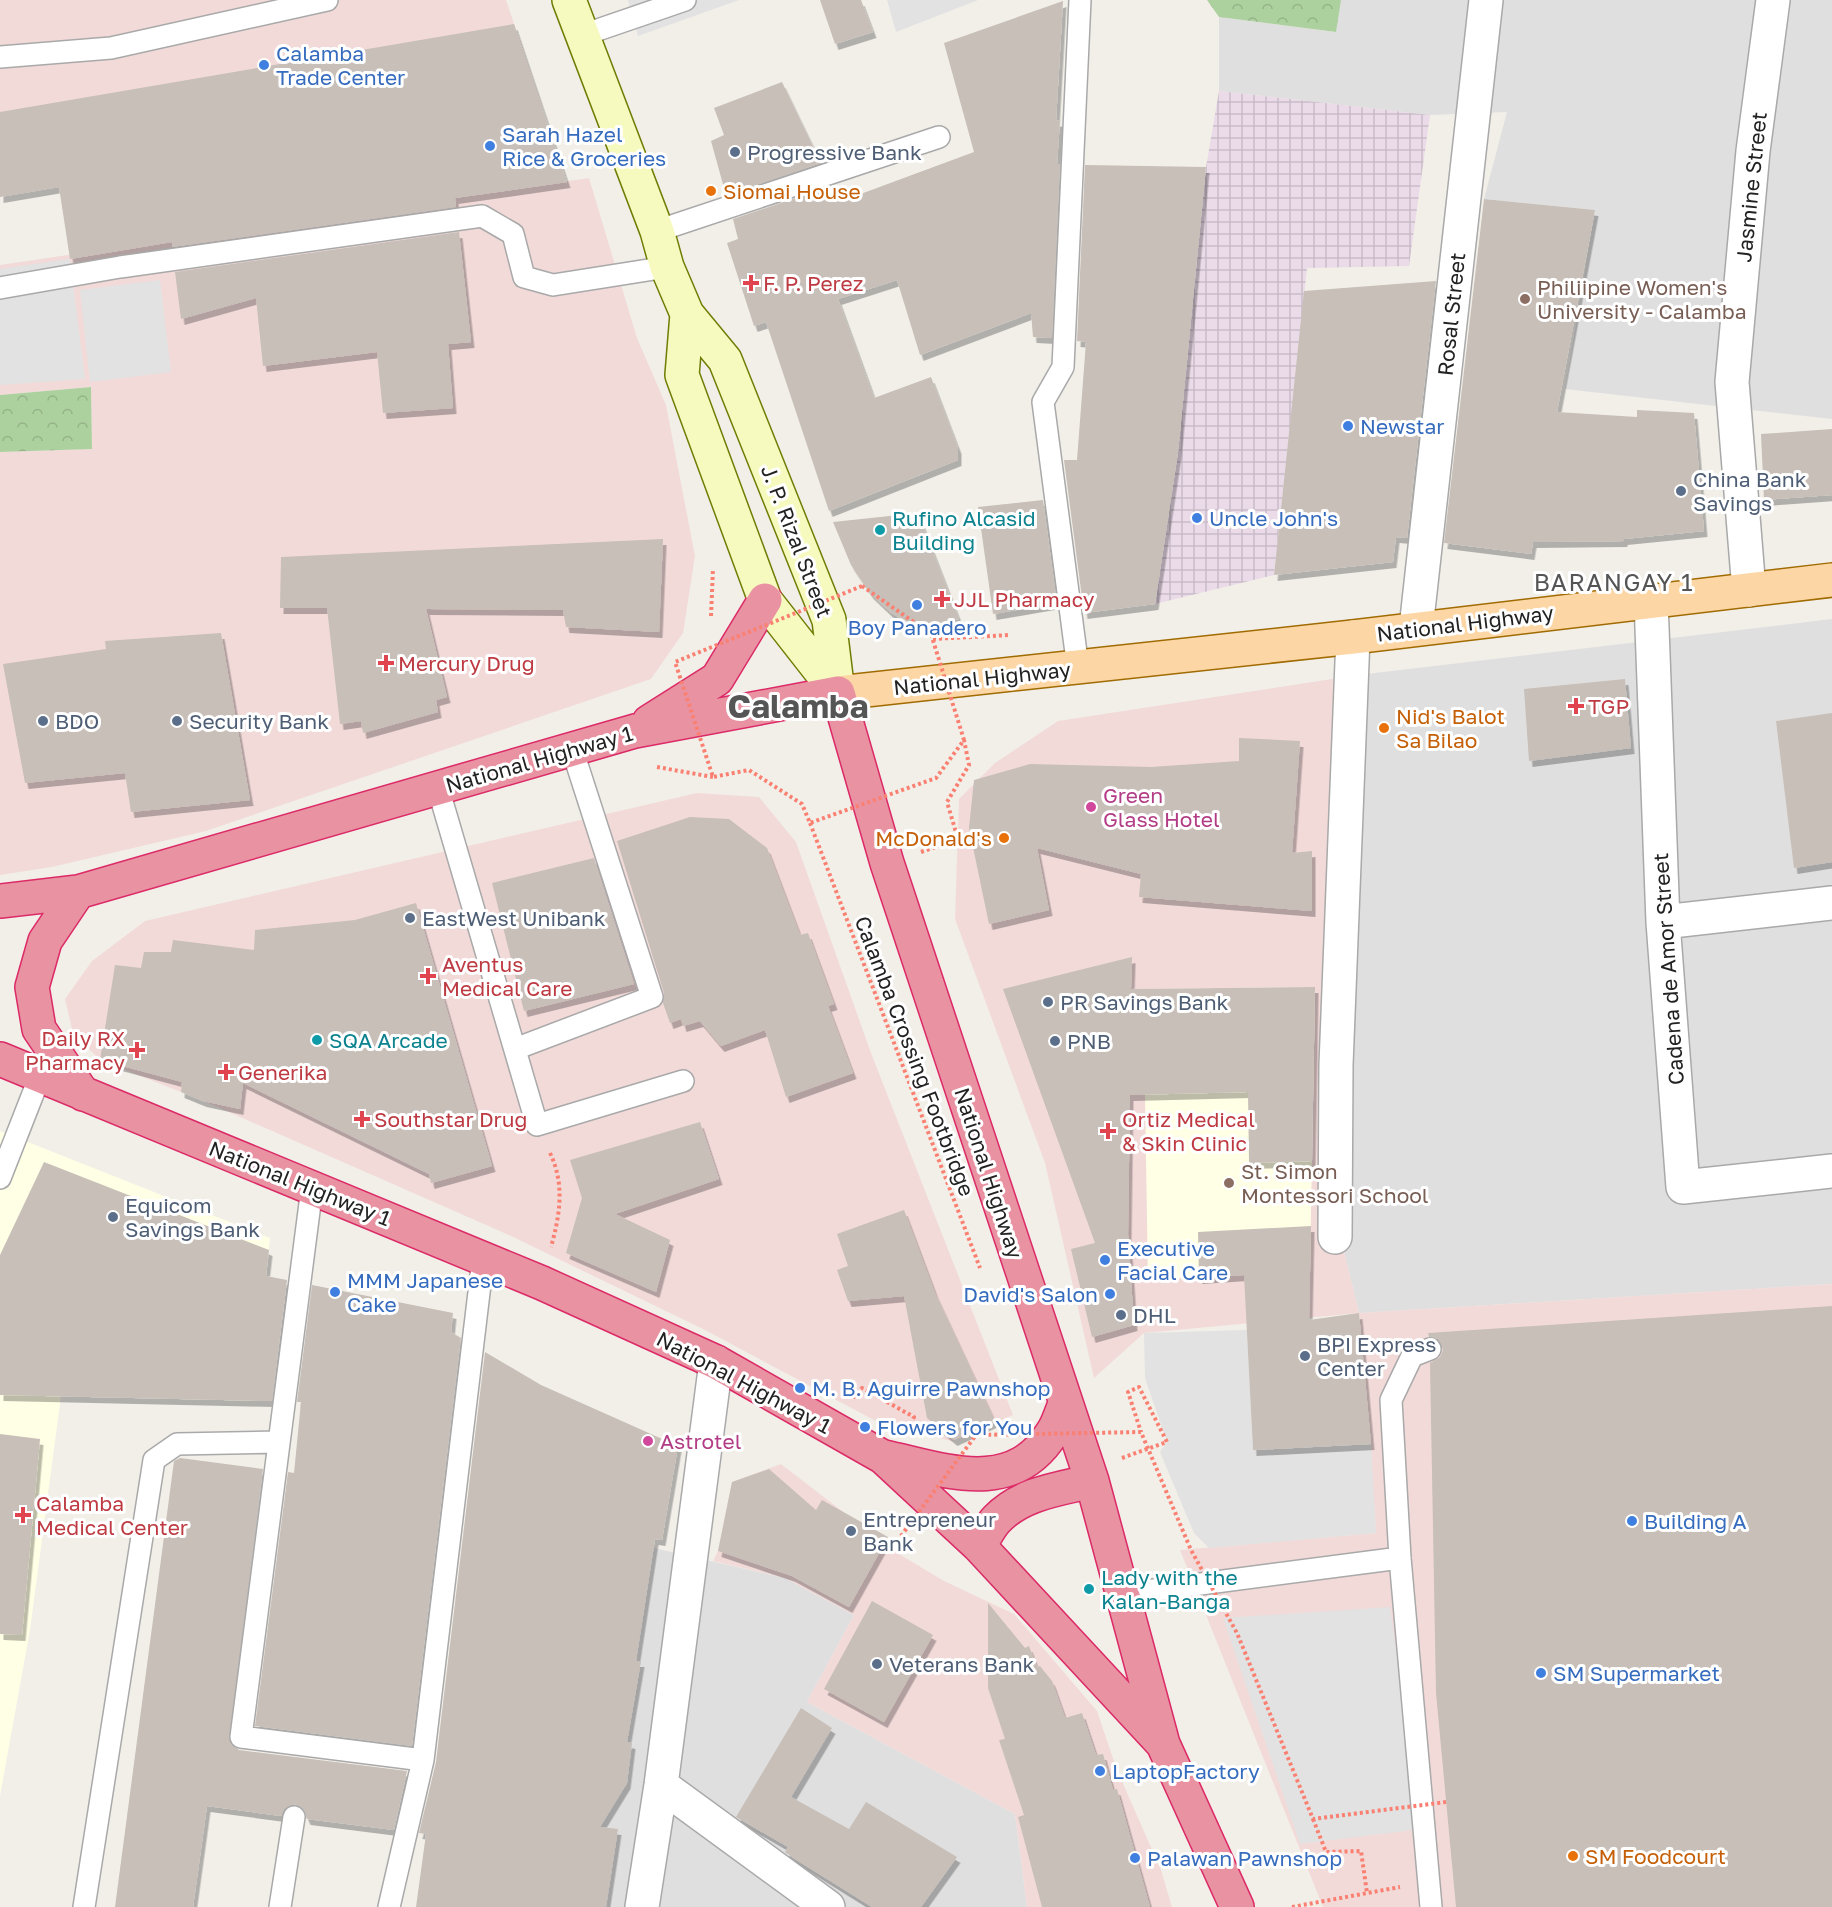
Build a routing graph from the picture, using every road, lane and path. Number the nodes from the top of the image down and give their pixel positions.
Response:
1 (327, 0) edge
2 (569, 0) edge
3 (685, 0) edge
4 (1080, 0) edge
5 (1486, 0) edge
6 (1773, 0) edge
7 (583, 35) junction
8 (0, 57) edge
9 (939, 137) dead end
10 (657, 231) junction
11 (667, 267) junction
12 (0, 288) edge
13 (687, 314) junction
14 (714, 564) dead end
15 (1832, 580) edge
16 (1749, 590) junction
17 (765, 600) junction
18 (1651, 601) junction
19 (711, 617) dead end
20 (1416, 628) junction
21 (1014, 635) dead end
22 (1353, 637) junction
23 (710, 639) dead end
24 (933, 639) junction
25 (709, 649) junction
26 (1078, 668) junction
27 (838, 693) junction
28 (635, 730) junction
29 (964, 740) junction
30 (572, 749) junction
31 (657, 767) dead end
32 (713, 777) junction
33 (438, 788) junction
34 (810, 823) junction
35 (958, 839) dead end
36 (78, 892) junction
37 (0, 902) edge
38 (1832, 903) edge
39 (1663, 922) junction
40 (515, 1049) junction
41 (0, 1059) edge
42 (40, 1076) junction
43 (683, 1081) dead end
44 (83, 1094) junction
45 (537, 1125) junction
46 (1832, 1171) edge
47 (0, 1178) edge
48 (312, 1188) junction
49 (1335, 1237) dead end
50 (483, 1259) junction
51 (984, 1279) dead end
52 (542, 1283) junction
53 (1430, 1349) dead end
54 (716, 1362) junction
55 (862, 1388) dead end
56 (1065, 1404) junction
57 (914, 1417) dead end
58 (1039, 1423) dead end
59 (1141, 1432) junction
60 (1043, 1434) junction
61 (278, 1442) junction
62 (883, 1457) junction
63 (1090, 1476) junction
64 (901, 1536) dead end
65 (979, 1546) junction
66 (1400, 1558) junction
67 (1124, 1594) junction
68 (1163, 1744) junction
69 (423, 1760) junction
70 (661, 1785) junction
71 (1446, 1802) dead end
72 (294, 1817) dead end
73 (1313, 1819) junction
74 (1429, 1881) junction
75 (1367, 1893) junction
76 (84, 1907) edge
77 (280, 1907) edge
78 (389, 1907) edge
79 (642, 1907) edge
80 (828, 1907) edge
81 (1237, 1907) edge
82 (1292, 1907) edge
83 (1431, 1907) edge

1 - 8 lane
2 - 7 main road, J. P. Rizal Street
3 - 7 lane
4 - 26 lane
5 - 20 street, Rosal Street
6 - 16 street, Jasmine Street
7 - 10 main road, J. P. Rizal Street
9 - 10 lane
10 - 11 main road, J. P. Rizal Street
11 - 12 lane
11 - 13 main road, J. P. Rizal Street
13 - 17 main road, J. P. Rizal Street
13 - 27 main road, J. P. Rizal Street
14 - 19 path
15 - 16 main road, National Highway
16 - 18 main road, National Highway
17 - 27 main road, J. P. Rizal Street
17 - 28 highway
18 - 20 main road, National Highway
18 - 39 street, Cadena de Amor Street
20 - 22 main road, National Highway
21 - 24 path
22 - 26 main road, National Highway
22 - 49 street
23 - 25 path
24 - 25 path, bridge
24 - 29 path, bridge
25 - 32 path, bridge
26 - 27 main road, National Highway
27 - 28 highway, National Highway 1
27 - 56 highway, National Highway
28 - 30 highway, National Highway 1
29 - 34 path, bridge
29 - 35 path
30 - 33 highway, National Highway 1
30 - 40 lane
31 - 32 path
32 - 34 path, Calamba Crossing Footbridge, bridge
33 - 36 highway, National Highway 1
33 - 40 lane
34 - 51 path, Calamba Crossing Footbridge
36 - 37 highway, National Highway 1
36 - 44 highway
38 - 39 street
39 - 46 street, Cadena de Amor Street
40 - 45 lane
41 - 42 highway, National Highway 1
42 - 44 highway, National Highway 1
42 - 47 lane
43 - 45 lane
44 - 48 highway, National Highway 1
45 - 52 path
48 - 50 highway, National Highway 1
48 - 61 lane
50 - 52 highway, National Highway 1
50 - 69 lane
52 - 54 highway, National Highway 1
53 - 66 lane
54 - 62 highway, National Highway 1
54 - 70 street
55 - 57 path
56 - 62 highway
56 - 63 highway, National Highway
58 - 60 path
59 - 60 path, bridge
59 - 63 path
59 - 73 path, bridge
60 - 64 path, bridge
61 - 69 lane
61 - 76 lane
62 - 65 highway, National Highway 1
63 - 65 highway
63 - 67 highway, National Highway
65 - 68 highway, National Highway 1
66 - 67 lane
66 - 74 lane
67 - 68 highway, National Highway
68 - 81 highway, National Highway 1
69 - 78 lane
70 - 79 street
70 - 80 street
71 - 73 path, bridge
72 - 77 lane
73 - 75 path
74 - 75 path
74 - 83 lane
75 - 82 path

